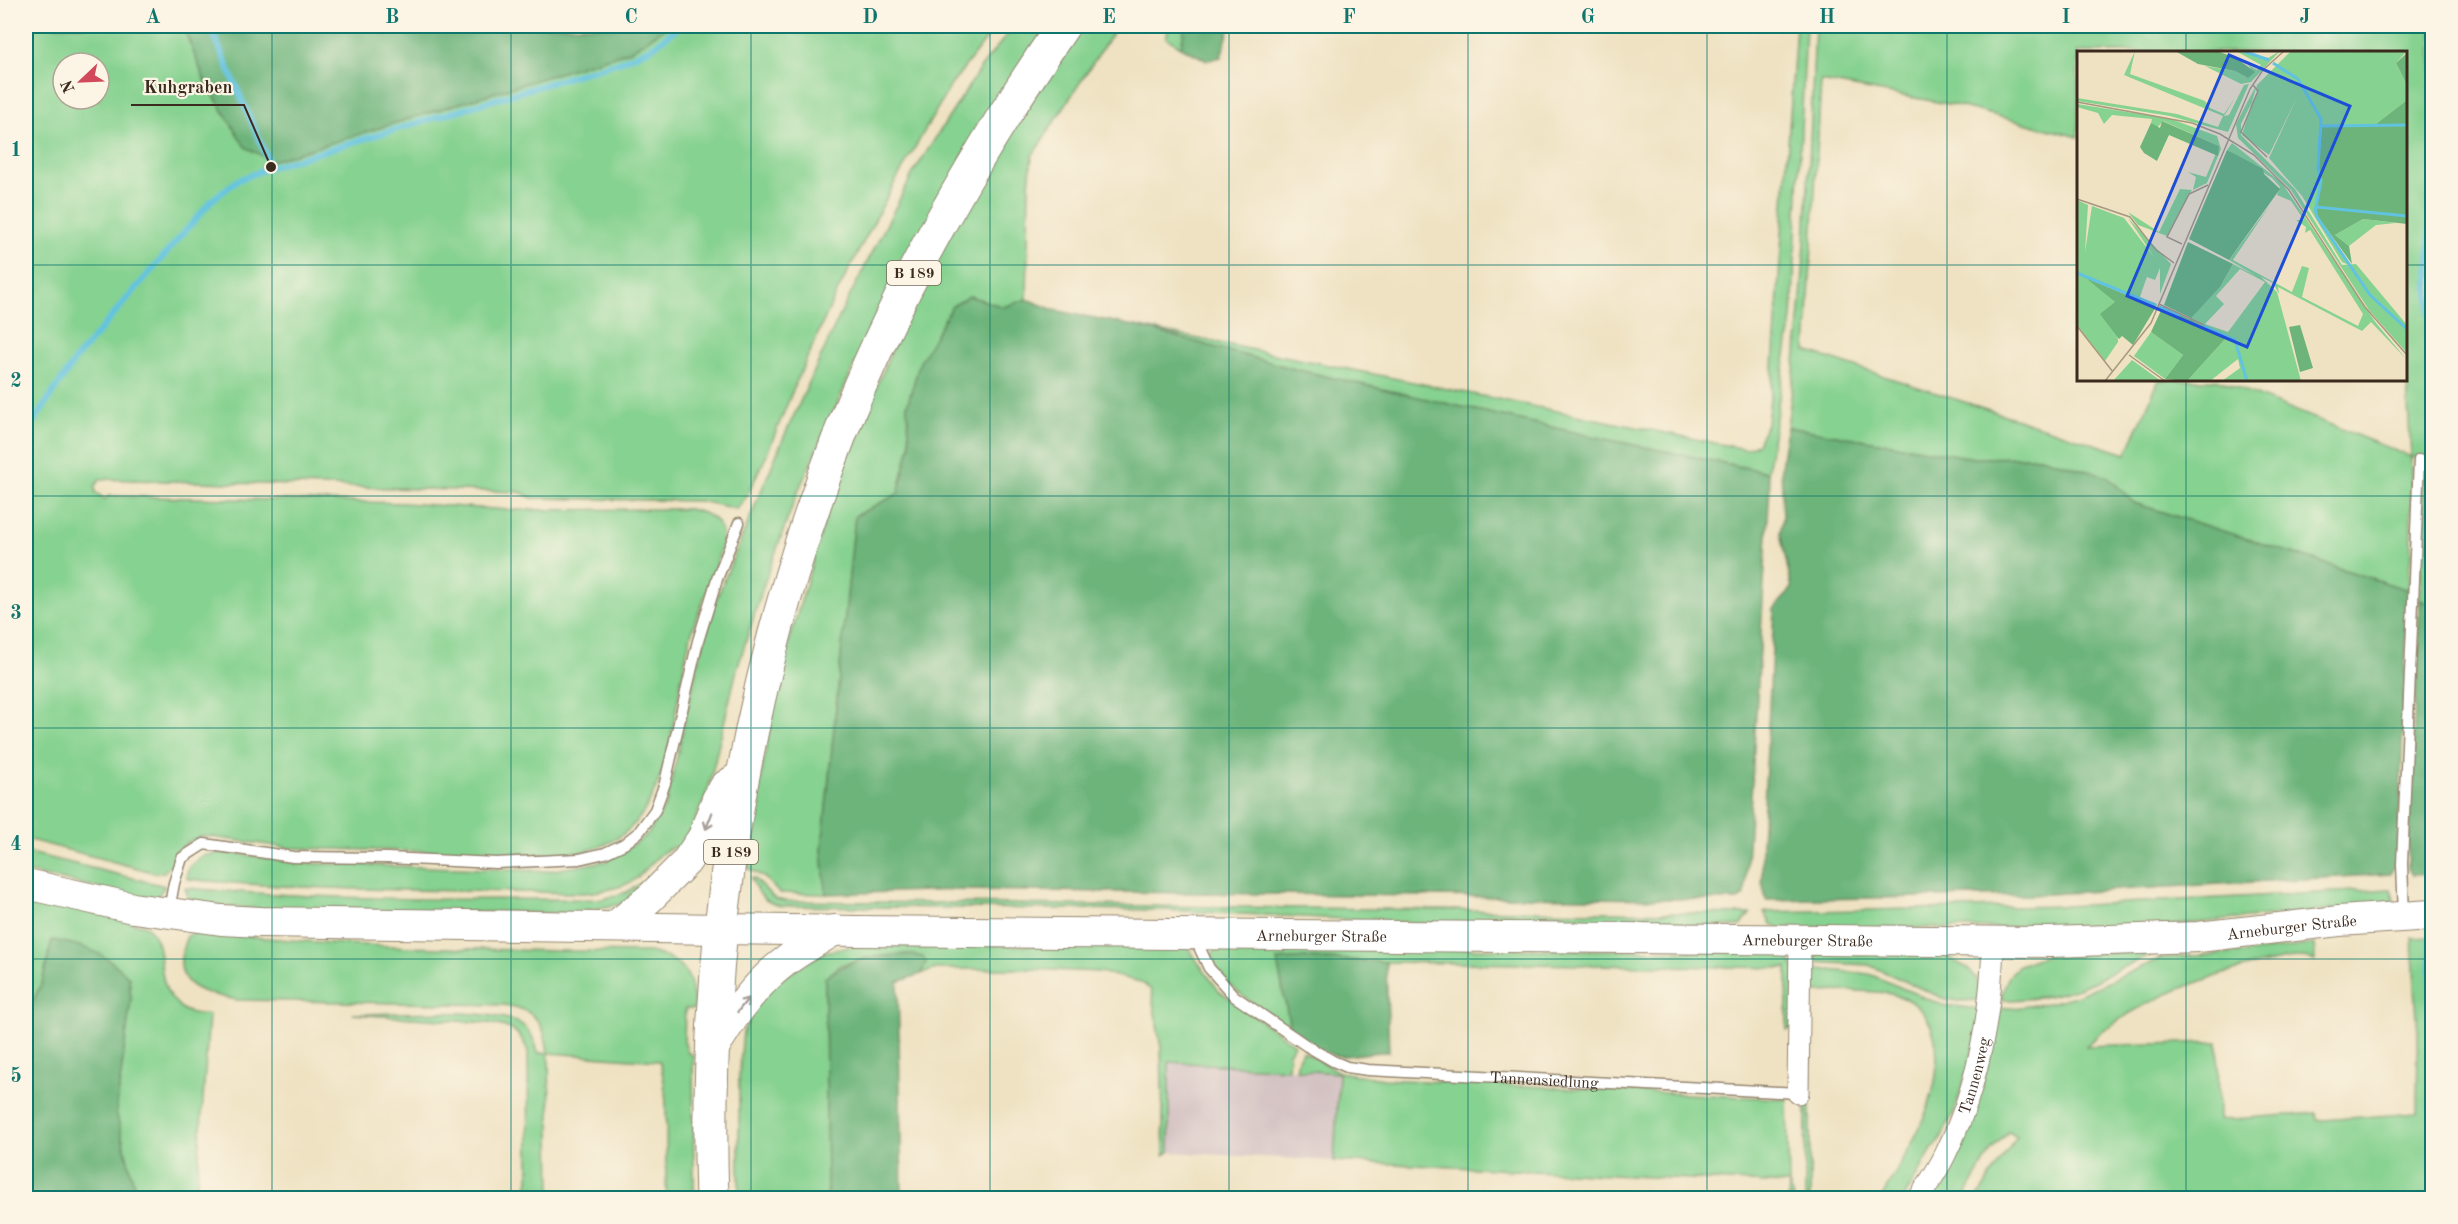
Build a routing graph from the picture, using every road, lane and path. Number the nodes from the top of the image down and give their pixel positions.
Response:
1 (1063, 26) edge
2 (2419, 459) dead end
3 (739, 523) dead end
4 (742, 776) junction
5 (26, 884) edge
6 (168, 914) junction
7 (2417, 916) edge
8 (614, 927) junction
9 (721, 929) junction
10 (835, 930) junction
11 (1189, 933) junction
12 (1800, 940) junction
13 (1993, 943) junction
14 (711, 1053) junction
15 (1798, 1093) joint
16 (712, 1198) edge
17 (1919, 1198) edge

1 - 4 main road, B 189
2 - 7 lane
3 - 6 lane
4 -> 8 main road
4 - 9 main road, B 189
5 - 6 main road, Arneburger Straße
6 - 8 main road, Arneburger Straße
7 - 13 main road, Arneburger Straße
8 - 9 main road, Arneburger Straße
9 - 10 main road, Arneburger Straße
9 - 14 main road, B 189
10 - 11 main road, Arneburger Straße
14 -> 10 main road
11 - 12 main road, Arneburger Straße
11 - 15 lane, Tannensiedlung
12 - 13 main road, Arneburger Straße
12 - 15 street, Tannensiedlung
13 - 17 street, Tannenweg
14 - 16 main road, B 189

